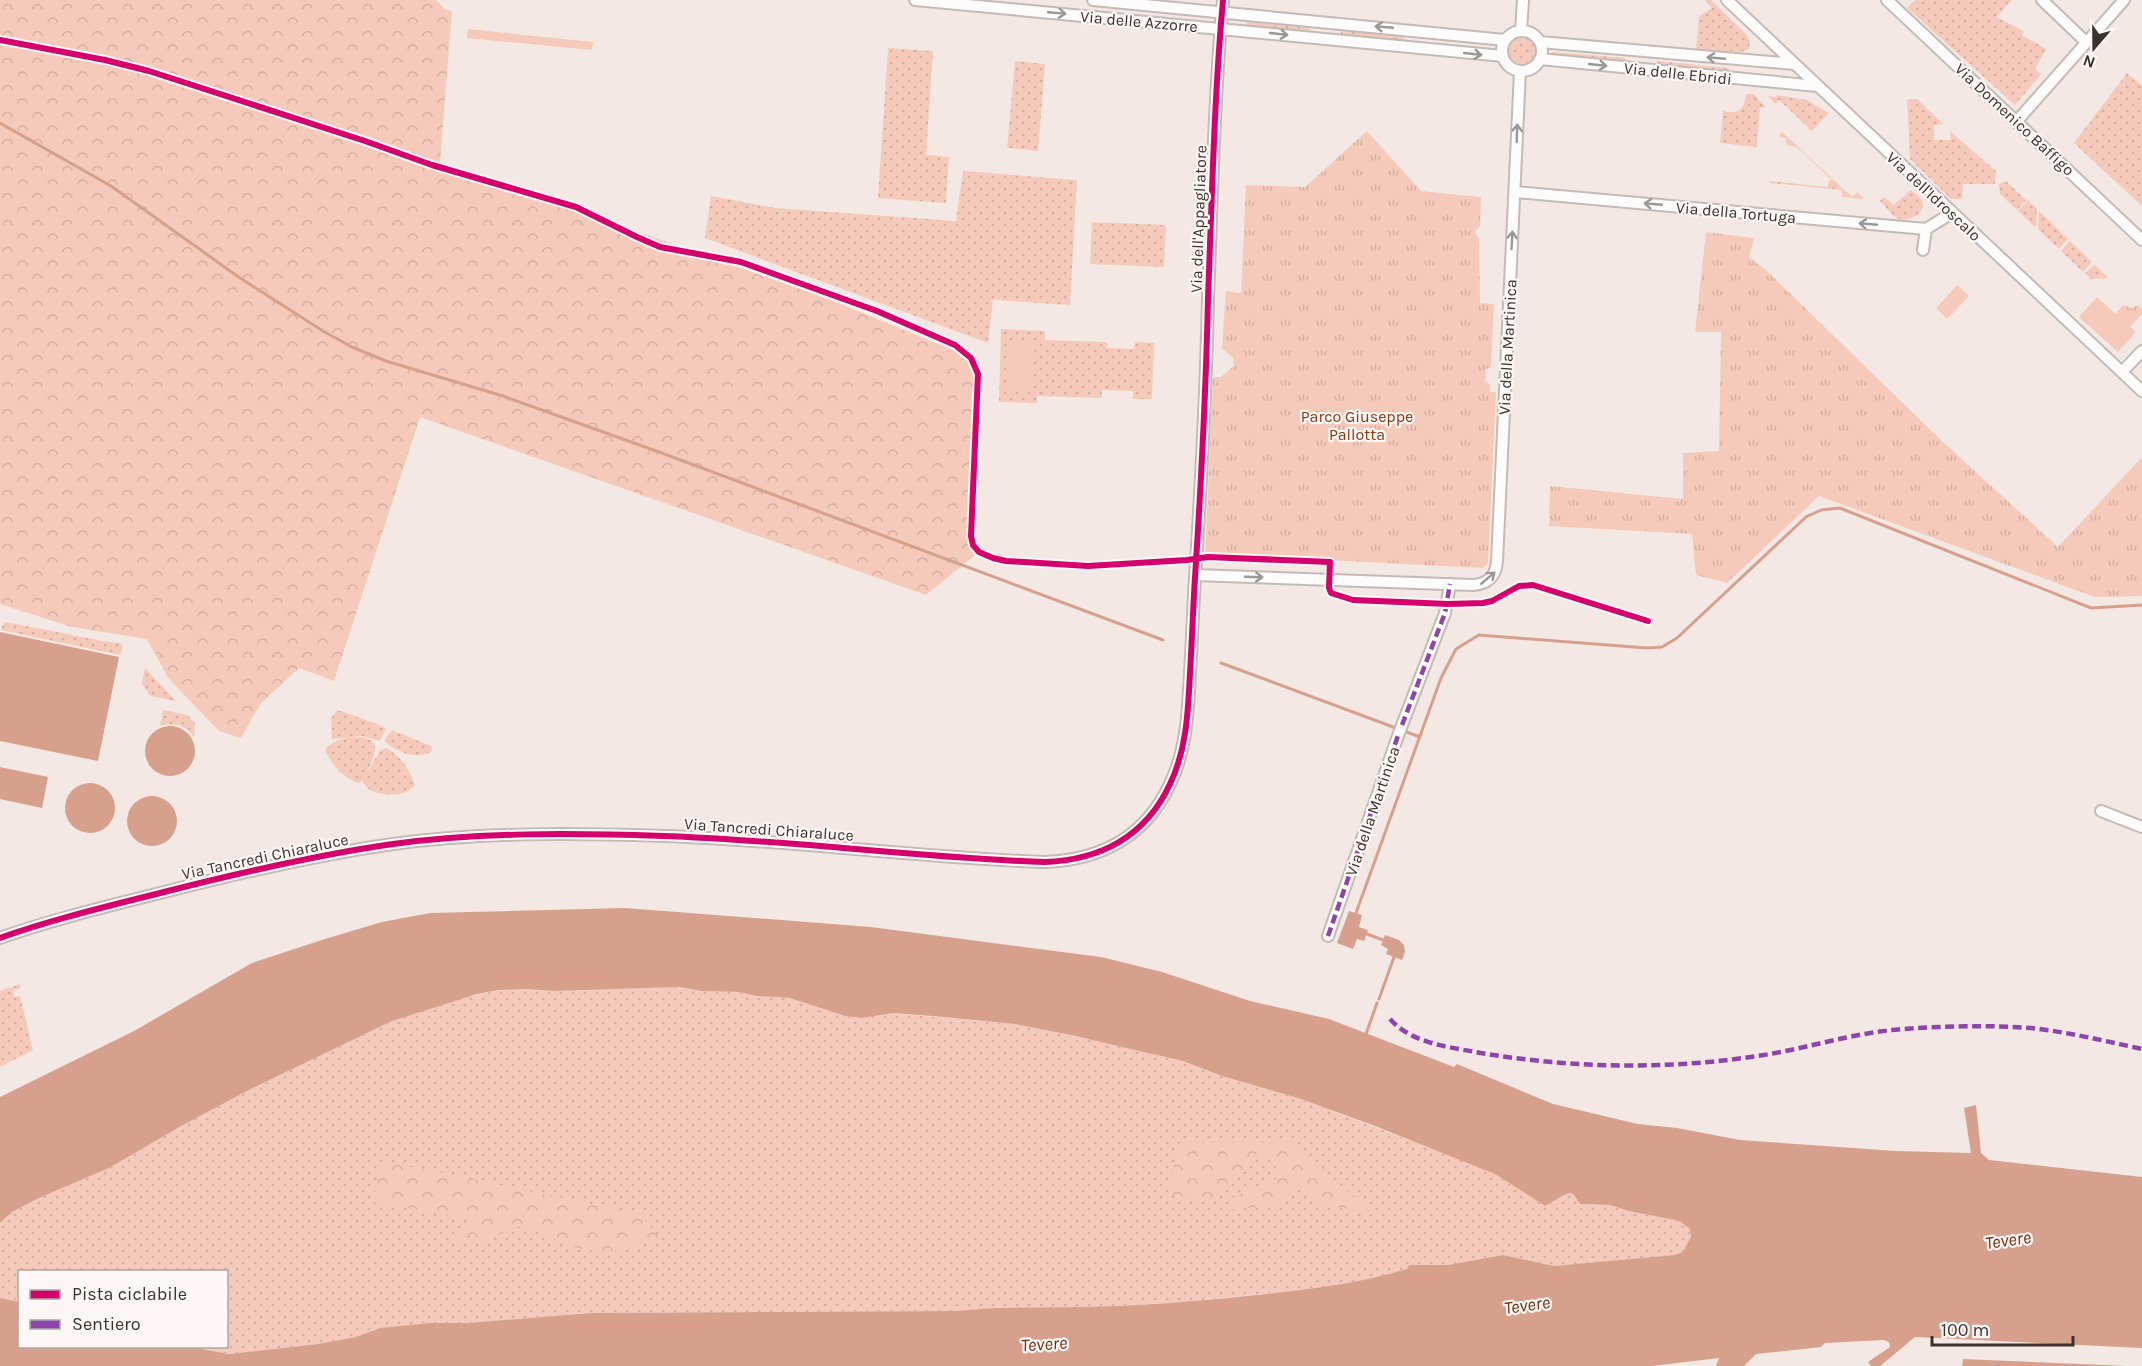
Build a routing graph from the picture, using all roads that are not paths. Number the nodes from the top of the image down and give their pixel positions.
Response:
1 (915, 0) edge
2 (1093, 0) edge
3 (1223, 0) edge
4 (1523, 0) edge
5 (1727, 0) edge
6 (2042, 0) edge
7 (2124, 0) edge
8 (1892, 2) edge
9 (1016, 5) edge
10 (1032, 5) edge
11 (1222, 12) junction
12 (1331, 22) junction
13 (1220, 29) junction
14 (1423, 31) junction
15 (1521, 31) junction
16 (1329, 39) junction
17 (1505, 40) junction
18 (1540, 42) junction
19 (2086, 42) junction
20 (1422, 48) junction
21 (1642, 51) junction
22 (1503, 56) junction
23 (1540, 59) junction
24 (1743, 60) junction
25 (1795, 64) junction
26 (1641, 69) junction
27 (1520, 71) junction
28 (1742, 79) junction
29 (1816, 86) junction
30 (2017, 121) junction
31 (1515, 192) junction
32 (1952, 213) junction
33 (1926, 229) junction
34 (2142, 240) edge
35 (1923, 250) dead end
36 (2142, 351) edge
37 (2122, 372) junction
38 (2142, 391) edge
39 (1202, 440) joint
40 (1196, 575) junction
41 (1450, 584) junction
42 (2101, 811) dead end
43 (2142, 827) edge
44 (1328, 936) dead end
45 (0, 938) edge

1 - 9 street, Via delle Azzorre
2 - 11 street, Via delle Azzorre
3 - 11 street, Via dell'Appagliatore
4 - 15 street
5 - 25 street, Via dell'Idroscalo
6 - 19 street
7 - 19 street
8 - 30 street, Via Domenico Baffigo
9 - 10 street, Via delle Azzorre
10 -> 13 street, Via delle Azzorre
11 - 12 street
11 - 13 street, Via dell'Appagliatore
14 -> 12 street
12 - 16 street
13 -> 16 street
13 - 39 street, Via dell'Appagliatore
14 - 17 street
14 - 20 street
15 - 17 street
15 - 18 street
16 - 20 street
17 - 22 street
18 - 21 street, Via delle Ebridi
18 - 23 street
19 - 30 street
20 -> 22 street
24 -> 21 street, Via delle Ebridi
21 - 26 street
22 - 27 street
23 -> 26 street, Via delle Ebridi
23 - 27 street
24 - 25 street, Via delle Ebridi
24 - 28 street
25 - 29 street, Via dell'Idroscalo
26 - 28 street, Via delle Ebridi
31 -> 27 street, Via della Martinica
28 - 29 street, Via delle Ebridi
29 - 32 street, Via dell'Idroscalo
30 - 34 street, Via Domenico Baffigo
33 -> 31 street, Via della Tortuga
41 -> 31 street, Via della Martinica
32 - 33 street
32 - 37 street, Via dell'Idroscalo
33 - 35 street
36 - 37 street
37 - 38 street, Via dell'Idroscalo
39 - 40 street, Via Tancredi Chiaraluce
40 -> 41 street, Via della Martinica
40 - 45 street, Via Tancredi Chiaraluce
41 - 44 street, Via della Martinica
42 - 43 street

